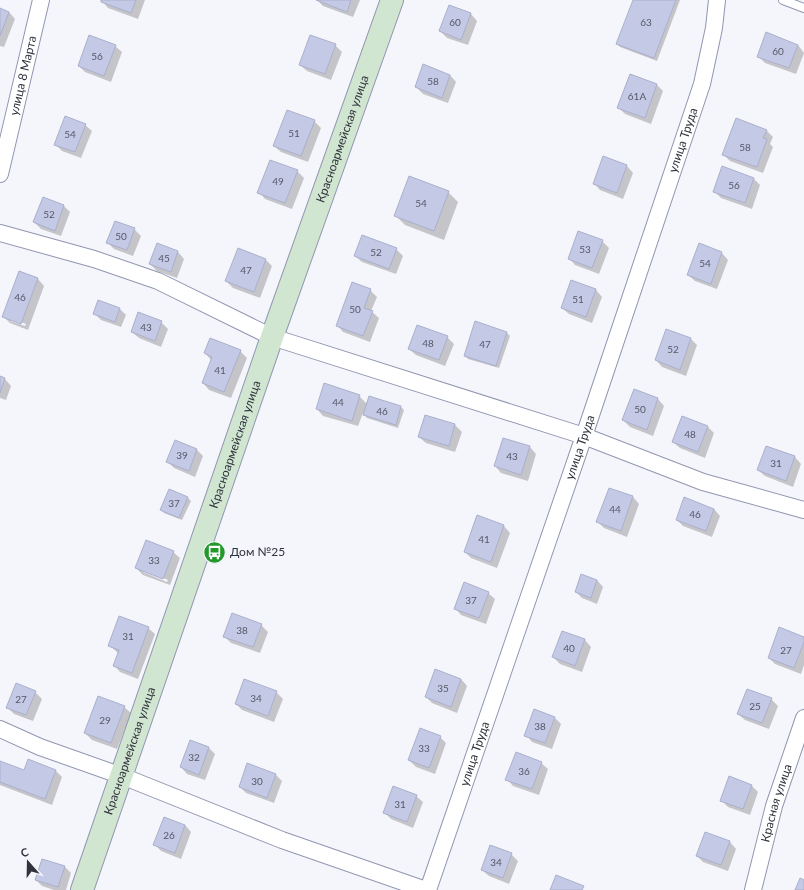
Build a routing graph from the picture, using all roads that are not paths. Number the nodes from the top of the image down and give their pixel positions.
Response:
1 (41, 0) edge
2 (392, 0) edge
3 (717, 0) edge
4 (783, 0) edge
5 (804, 8) edge
6 (0, 174) edge
7 (0, 233) edge
8 (272, 337) junction
9 (584, 436) junction
10 (804, 510) edge
11 (804, 718) edge
12 (0, 729) edge
13 (122, 776) junction
14 (82, 890) edge
15 (427, 890) edge
16 (753, 890) edge

1 - 6 street, улица 8 Марта
2 - 8 street, Красноармейская улица
3 - 9 street, улица Труда
4 - 5 lane
7 - 8 street
8 - 9 street
8 - 13 street, Красноармейская улица
9 - 10 street
9 - 15 street, улица Труда
11 - 16 street, Красная улица
12 - 13 street
13 - 14 street, Красноармейская улица
13 - 15 street

